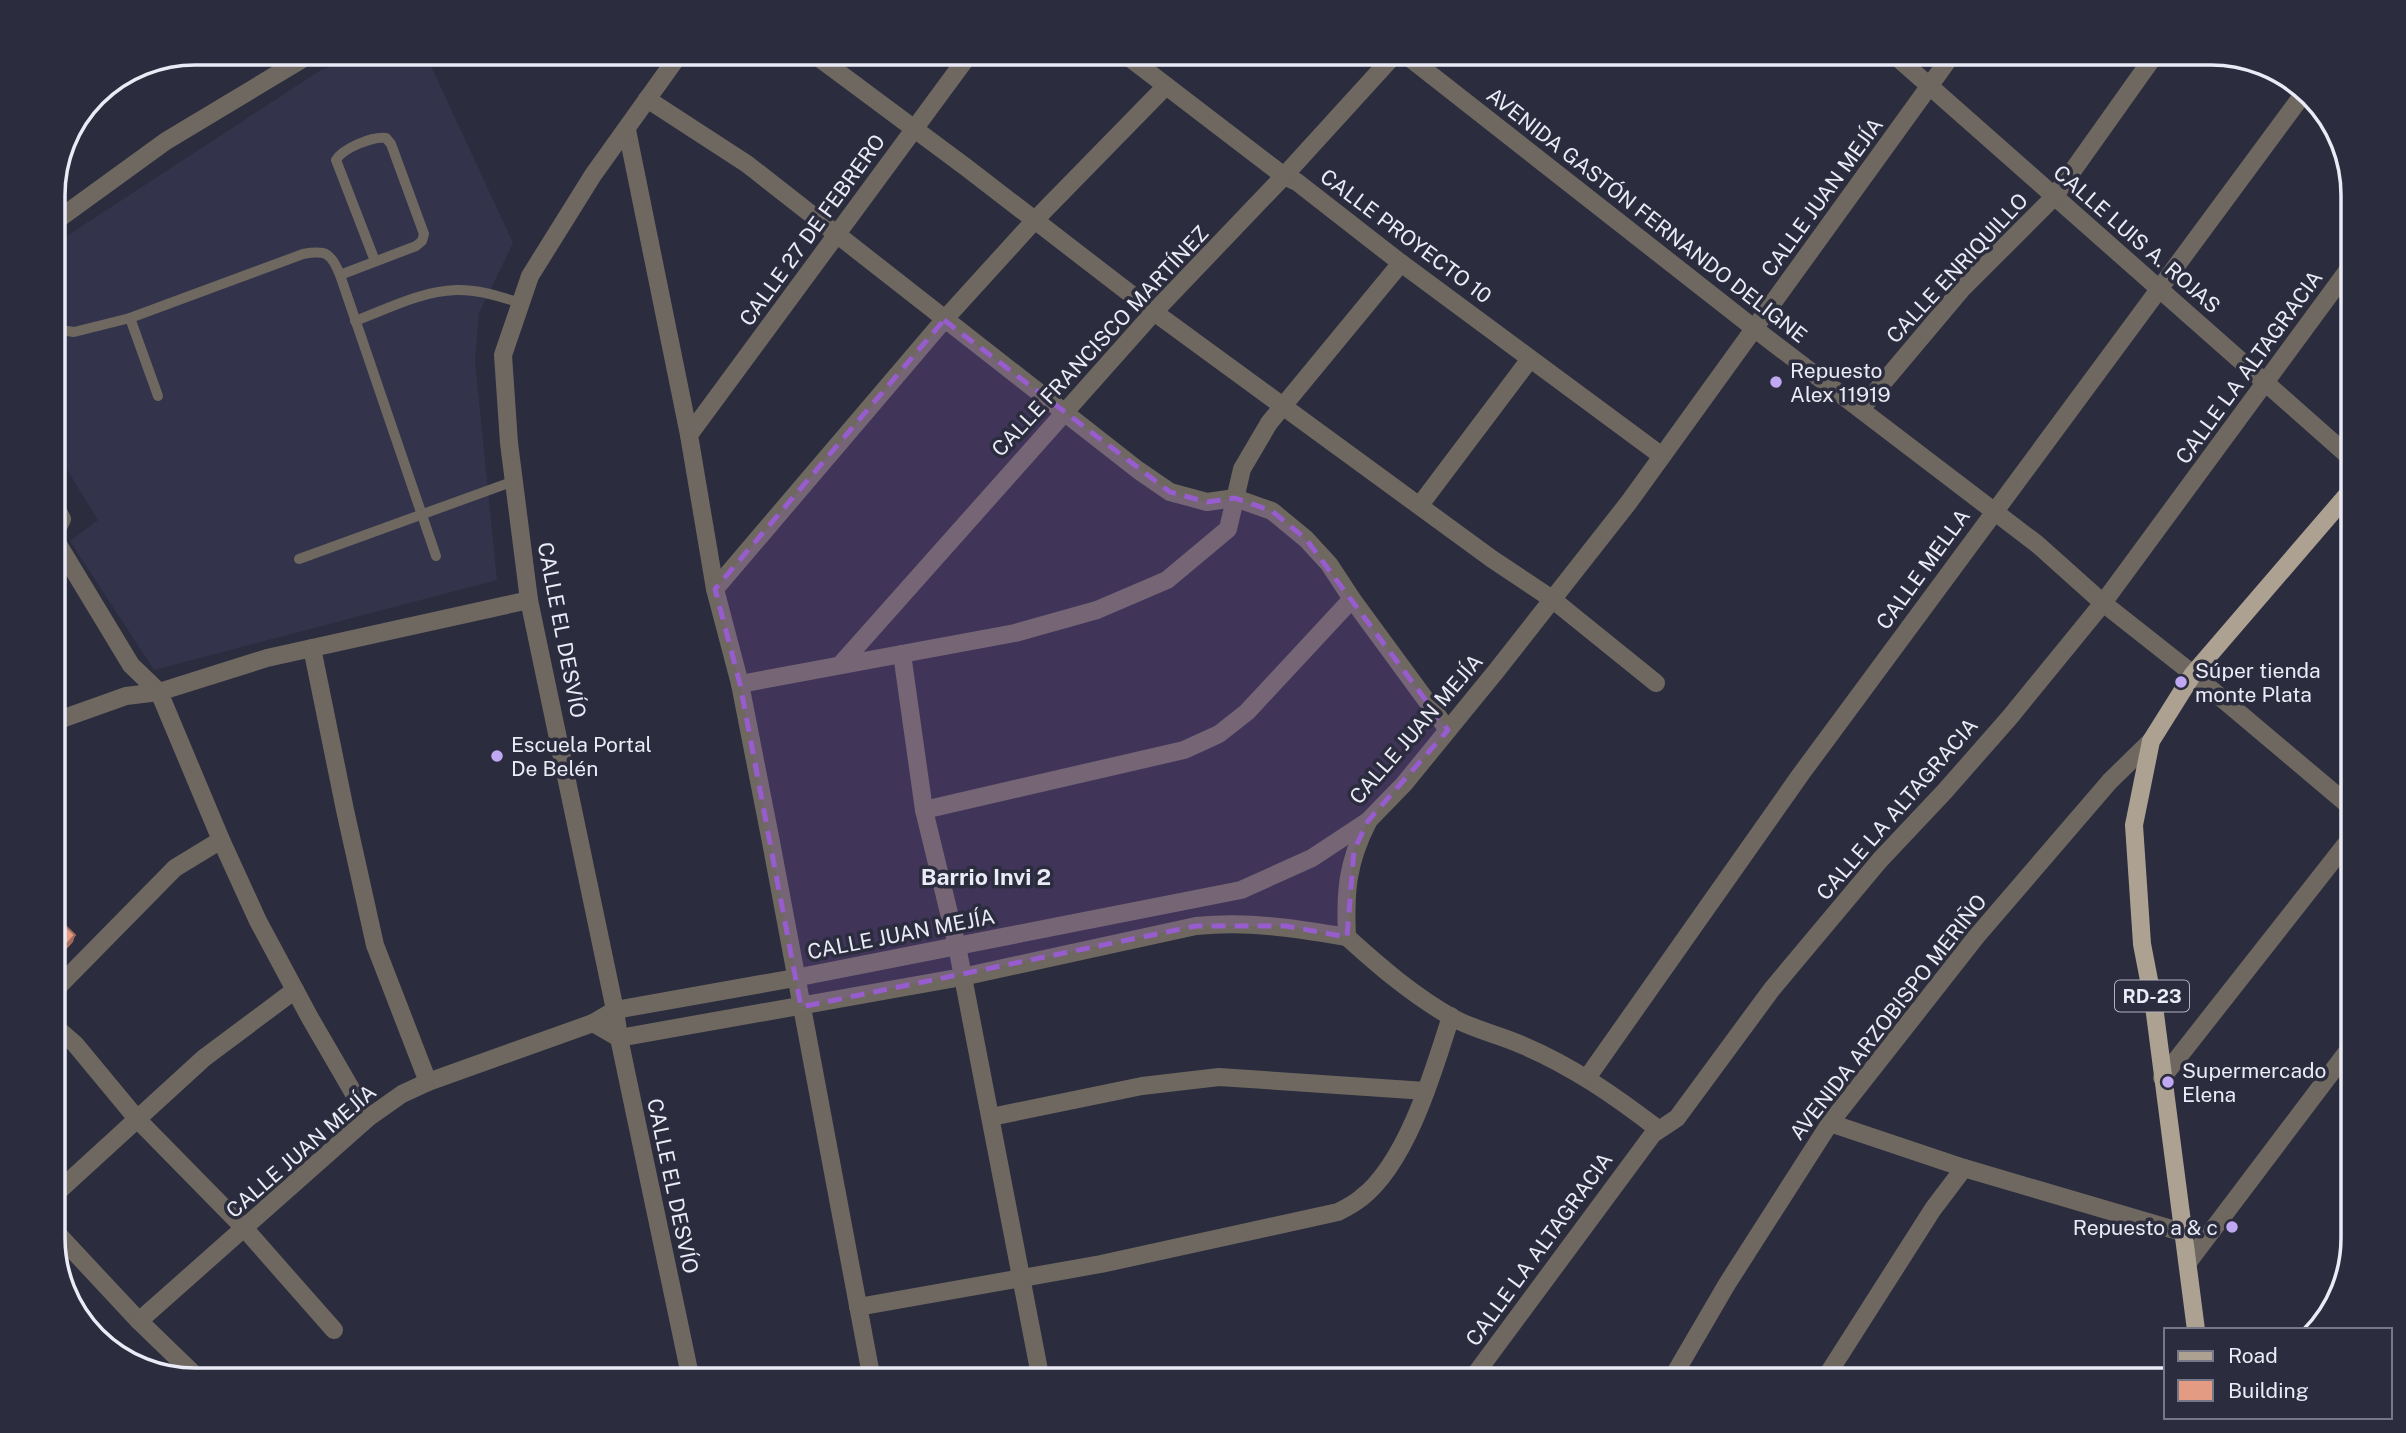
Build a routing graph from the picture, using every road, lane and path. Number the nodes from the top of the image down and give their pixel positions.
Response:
1 (292, 65) edge
2 (672, 65) edge
3 (828, 65) edge
4 (961, 65) edge
5 (1139, 65) edge
6 (1387, 65) edge
7 (1416, 65) edge
8 (1906, 65) edge
9 (1945, 65) edge
10 (2148, 65) edge
11 (1166, 86) junction
12 (1930, 86) junction
13 (647, 99) junction
14 (2299, 100) edge
15 (914, 129) junction
16 (627, 130) junction
17 (1284, 176) junction
18 (2054, 197) junction
19 (65, 214) edge
20 (1034, 221) junction
21 (838, 235) junction
22 (375, 261) junction
23 (1401, 262) junction
24 (340, 275) junction
25 (2341, 280) edge
26 (2158, 288) junction
27 (521, 303) junction
28 (1154, 312) junction
29 (130, 318) junction
30 (944, 320) junction
31 (355, 321) junction
32 (1755, 329) junction
33 (65, 331) edge
34 (1530, 359) junction
35 (2266, 383) junction
36 (158, 396) dead end
37 (1283, 404) junction
38 (1861, 409) junction
39 (1063, 412) junction
40 (689, 435) junction
41 (2341, 449) edge
42 (1662, 456) junction
43 (514, 481) junction
44 (1235, 498) junction
45 (2341, 502) edge
46 (1420, 505) junction
47 (1993, 511) junction
48 (421, 514) junction
49 (65, 556) edge
50 (436, 556) dead end
51 (299, 559) dead end
52 (715, 589) junction
53 (1552, 599) junction
54 (529, 600) junction
55 (1352, 600) junction
56 (2103, 603) junction
57 (312, 648) junction
58 (902, 654) junction
59 (842, 664) junction
60 (2193, 674) junction
61 (1656, 683) dead end
62 (740, 684) junction
63 (159, 692) junction
64 (65, 718) edge
65 (1448, 730) junction
66 (2151, 741) junction
67 (2341, 799) edge
68 (924, 810) junction
69 (1368, 821) junction
70 (221, 840) junction
71 (2341, 850) edge
72 (1347, 937) junction
73 (957, 946) junction
74 (962, 977) junction
75 (795, 978) junction
76 (65, 980) edge
77 (295, 990) junction
78 (801, 1007) junction
79 (615, 1010) junction
80 (1451, 1016) junction
81 (593, 1023) junction
82 (65, 1035) edge
83 (619, 1038) junction
84 (2341, 1060) edge
85 (1587, 1078) junction
86 (2162, 1078) junction
87 (428, 1082) junction
88 (1426, 1091) junction
89 (368, 1118) junction
90 (991, 1118) junction
91 (138, 1120) junction
92 (1830, 1123) junction
93 (1658, 1129) junction
94 (1964, 1168) junction
95 (65, 1185) edge
96 (245, 1229) junction
97 (2185, 1233) junction
98 (65, 1243) edge
99 (2189, 1261) junction
100 (1021, 1277) junction
101 (858, 1307) junction
102 (139, 1321) junction
103 (2196, 1328) edge
104 (334, 1330) dead end
105 (186, 1367) edge
106 (688, 1368) edge
107 (870, 1368) edge
108 (1037, 1368) edge
109 (1481, 1368) edge
110 (1678, 1368) edge
111 (1832, 1368) edge

1 - 19 street
2 - 13 street, CALLE EL DESVÍO
3 - 15 street
4 - 15 street, CALLE 27 DE FEBRERO
5 - 11 street, CALLE PROYECTO 10
6 - 17 street, CALLE FRANCISCO MARTÍNEZ
7 - 32 street, AVENIDA GASTÓN FERNANDO DELIGNE
8 - 12 street, CALLE LUIS A. ROJAS
9 - 12 street, CALLE JUAN MEJÍA
10 - 18 street, CALLE ENRIQUILLO
11 - 17 street, CALLE PROYECTO 10
11 - 20 street
12 - 18 street, CALLE LUIS A. ROJAS
12 - 32 street, CALLE JUAN MEJÍA
13 - 16 street, CALLE EL DESVÍO
13 - 21 street
14 - 26 street, CALLE MELLA
15 - 20 street
15 - 21 street, CALLE 27 DE FEBRERO
16 - 27 street, CALLE EL DESVÍO
16 - 40 street
17 - 23 street, CALLE PROYECTO 10
17 - 28 street, CALLE FRANCISCO MARTÍNEZ
18 - 26 street, CALLE LUIS A. ROJAS
18 - 38 street, CALLE ENRIQUILLO
20 - 28 street
20 - 30 street
21 - 30 street
21 - 40 street, CALLE 27 DE FEBRERO
22 - 22 lane
22 - 24 lane
23 - 34 street, CALLE PROYECTO 10
23 - 37 street
24 - 29 lane
24 - 31 lane
25 - 35 street, CALLE LA ALTAGRACIA
26 - 35 street, CALLE LUIS A. ROJAS
26 - 47 street, CALLE MELLA
27 - 31 lane
27 - 43 street, CALLE EL DESVÍO
28 - 37 street
28 - 39 street, CALLE FRANCISCO MARTÍNEZ
29 - 33 lane
29 - 36 lane
30 - 39 street
30 - 52 street
31 - 48 lane
32 - 38 street, AVENIDA GASTÓN FERNANDO DELIGNE
32 - 42 street, CALLE JUAN MEJÍA
34 - 42 street, CALLE PROYECTO 10
34 - 46 street
35 - 41 street, CALLE LUIS A. ROJAS
35 - 56 street, CALLE LA ALTAGRACIA
37 - 44 street
37 - 46 street
38 - 47 street, AVENIDA GASTÓN FERNANDO DELIGNE
39 - 44 street
39 - 59 street, CALLE FRANCISCO MARTÍNEZ
40 - 52 street
42 - 53 street, CALLE JUAN MEJÍA
43 - 48 lane
43 - 54 street, CALLE EL DESVÍO
44 - 55 street
44 - 58 street
45 - 60 main road, RD-23
46 - 53 street
47 - 56 street, AVENIDA GASTÓN FERNANDO DELIGNE
47 - 85 street, CALLE MELLA
48 - 50 lane
48 - 51 lane
49 - 63 street
52 - 62 street
53 - 61 street
53 - 65 street, CALLE JUAN MEJÍA
54 - 57 street
54 - 79 street, CALLE EL DESVÍO
55 - 65 street
55 - 68 street
56 - 60 street, AVENIDA GASTÓN FERNANDO DELIGNE
56 - 93 street, CALLE LA ALTAGRACIA
57 - 63 street
57 - 87 street
58 - 59 street
58 - 68 street
59 - 62 street
60 - 66 main road, RD-23
60 - 67 street, AVENIDA GASTÓN FERNANDO DELIGNE
62 - 75 street
63 - 64 street
63 - 70 street
65 - 69 street, CALLE JUAN MEJÍA
66 - 86 main road, RD-23
66 - 92 street, AVENIDA ARZOBISPO MERIÑO
68 - 73 street
69 - 72 street
69 - 73 street, CALLE JUAN MEJÍA
70 - 76 street
70 - 77 street
71 - 86 street
72 - 74 street
72 - 80 street
73 - 74 street
73 - 75 street, CALLE JUAN MEJÍA
74 - 78 street
74 - 90 street
75 - 78 street
75 - 79 street, CALLE JUAN MEJÍA
77 - 89 street
77 - 91 street
78 - 83 street
78 - 101 street
79 - 81 street, CALLE JUAN MEJÍA
79 - 83 street, CALLE EL DESVÍO
80 - 85 street
80 - 88 street
81 - 83 street
81 - 87 street, CALLE JUAN MEJÍA
82 - 91 street
83 - 106 street, CALLE EL DESVÍO
84 - 99 street
85 - 93 street
86 - 97 main road, RD-23
87 - 89 street, CALLE JUAN MEJÍA
88 - 90 street
88 - 100 street
89 - 96 street, CALLE JUAN MEJÍA
90 - 100 street
91 - 95 street
91 - 96 street
92 - 94 street
92 - 110 street, AVENIDA ARZOBISPO MERIÑO
93 - 109 street, CALLE LA ALTAGRACIA
94 - 97 street
94 - 111 street
96 - 102 street, CALLE JUAN MEJÍA
96 - 104 street
97 - 99 main road, RD-23
98 - 102 street
99 - 103 main road, RD-23
100 - 101 street
100 - 108 street
101 - 107 street
102 - 105 street

